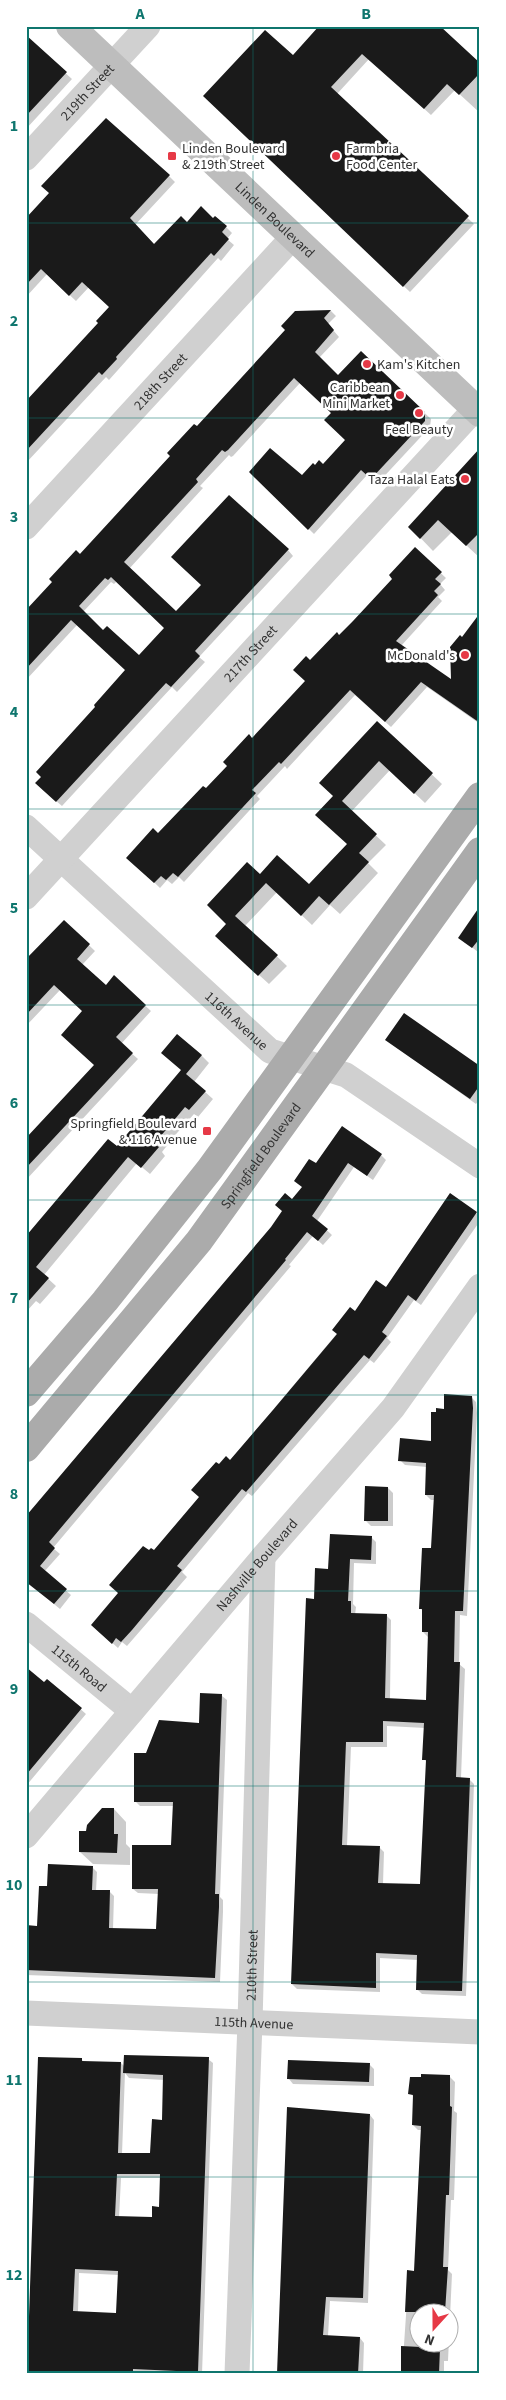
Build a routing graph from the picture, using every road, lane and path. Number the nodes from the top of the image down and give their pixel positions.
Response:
1 (70, 26) edge
2 (148, 26) edge
3 (112, 66) junction
4 (26, 158) edge
5 (293, 237) junction
6 (477, 411) edge
7 (26, 527) edge
8 (480, 796) edge
9 (26, 826) edge
10 (479, 854) edge
11 (61, 859) junction
12 (26, 897) edge
13 (291, 1058) junction
14 (324, 1068) junction
15 (480, 1166) edge
16 (480, 1286) edge
17 (26, 1393) edge
18 (26, 1448) edge
19 (262, 1557) junction
20 (26, 1624) edge
21 (132, 1711) junction
22 (26, 1836) edge
23 (26, 2014) edge
24 (250, 2022) junction
25 (480, 2032) edge
26 (237, 2374) edge

1 - 3 main road, Linden Boulevard
2 - 3 street, 219th Street
3 - 4 street, 219th Street
3 - 5 main road, Linden Boulevard
5 - 6 main road, Linden Boulevard
5 - 7 street, 218th Street
6 - 11 street, 217th Street
8 - 13 main road
9 - 11 street, 116th Avenue
10 - 14 main road, Springfield Boulevard
11 - 12 street, 217th Street
11 - 13 street, 116th Avenue
13 - 14 street, 116th Avenue
13 - 17 main road
14 - 15 street, 116th Avenue
14 - 18 main road, Springfield Boulevard
16 - 19 street, Nashville Boulevard
19 - 21 street, Nashville Boulevard
19 - 24 street, 210th Street
20 - 21 street, 115th Road
21 - 22 street, Nashville Boulevard
23 - 24 street, 115th Avenue
24 - 25 street, 115th Avenue
24 - 26 street, 210th Street

